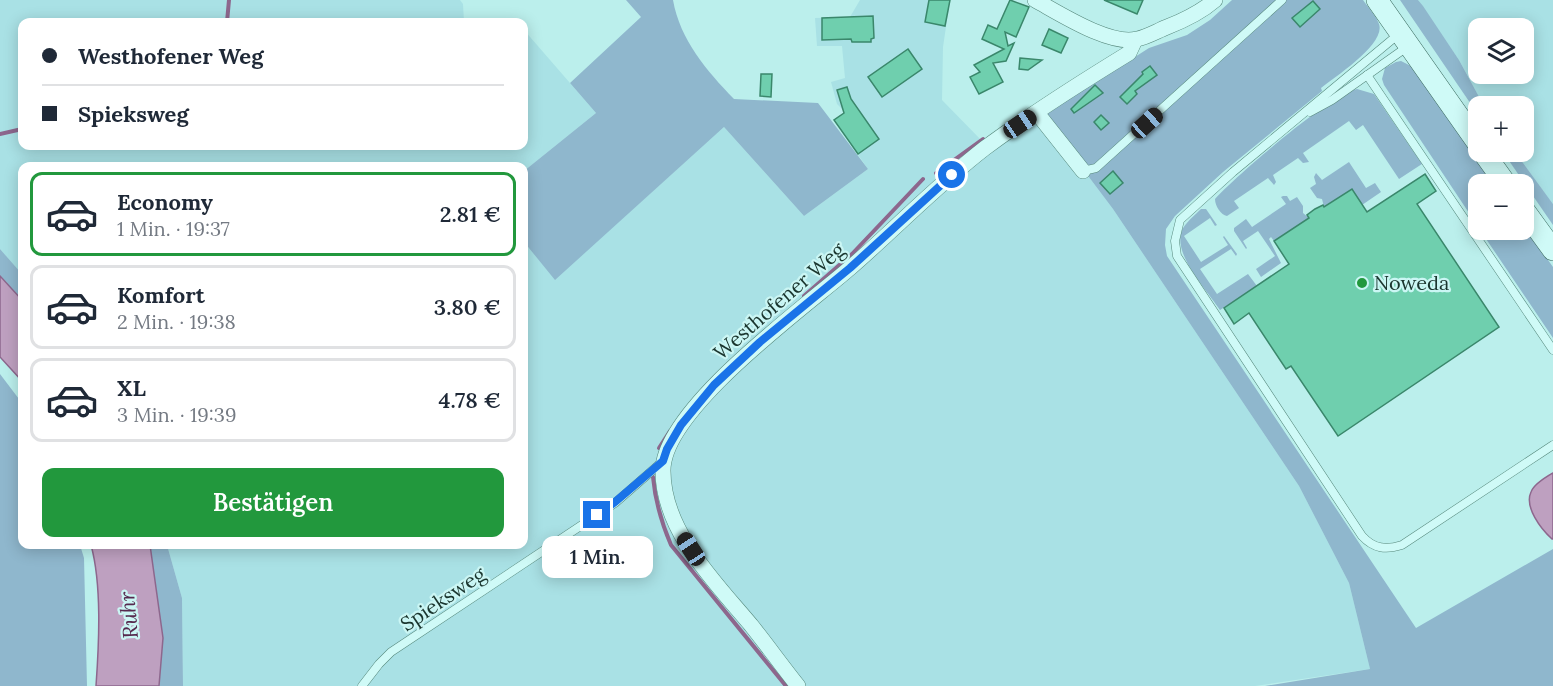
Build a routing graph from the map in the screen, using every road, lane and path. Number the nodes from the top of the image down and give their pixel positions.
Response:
1 (1035, 0) edge
2 (1215, 0) edge
3 (1282, 0) edge
4 (1377, 0) edge
5 (1405, 39) junction
6 (1135, 40) junction
7 (1367, 75) junction
8 (1038, 112) junction
9 (1298, 119) junction
10 (1468, 129) edge
11 (1083, 171) joint
12 (1534, 224) edge
13 (1553, 250) edge
14 (1553, 350) edge
15 (1553, 445) edge
16 (663, 461) junction
17 (363, 686) edge
18 (798, 686) edge

1 - 6 street
2 - 6 street
3 - 11 lane
4 - 5 main road
5 - 7 lane
5 - 9 lane
5 - 10 main road
6 - 8 street, Westhofener Weg
7 - 9 lane
7 - 14 lane
8 - 11 street
8 - 16 street, Westhofener Weg
9 - 15 lane
12 - 13 main road
16 - 17 lane, Spieksweg
16 - 18 street

